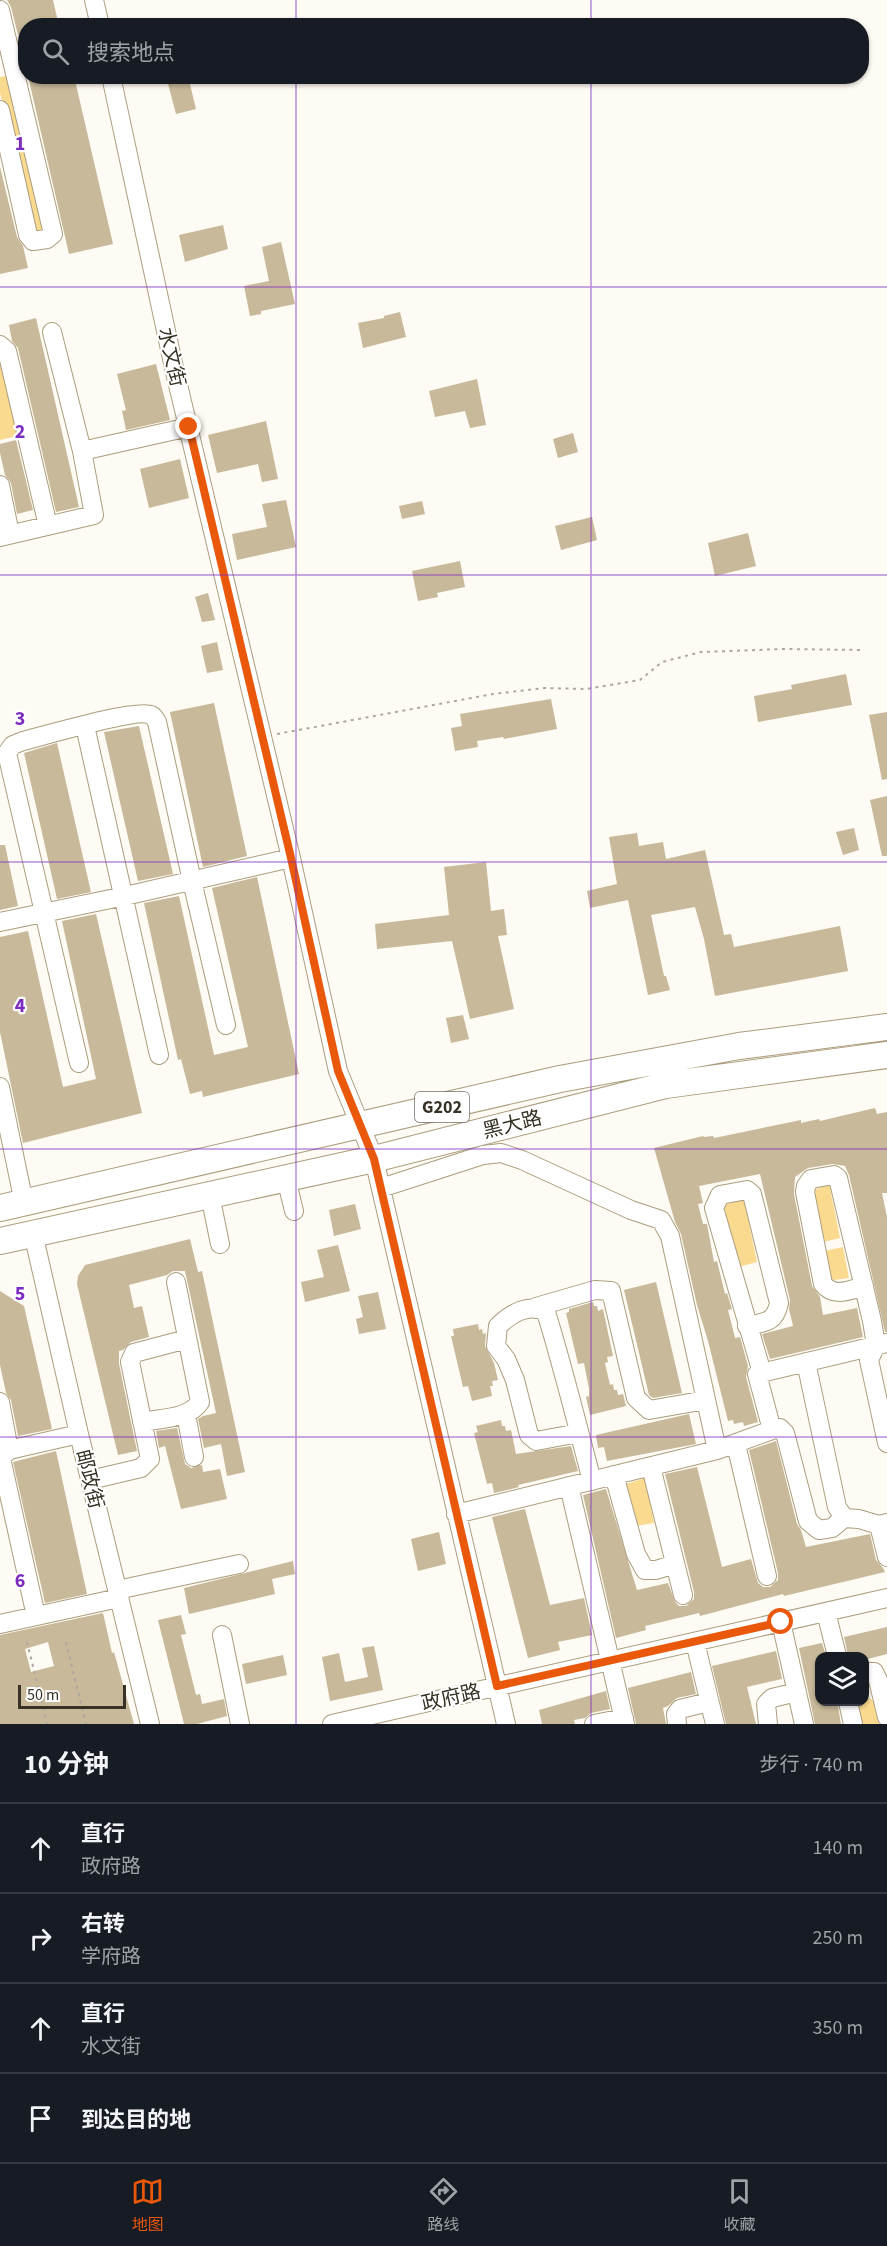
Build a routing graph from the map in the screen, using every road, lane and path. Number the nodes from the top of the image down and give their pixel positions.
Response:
1 (94, 0) edge
2 (0, 10) edge
3 (97, 18) edge
4 (12, 51) edge
5 (18, 78) edge
6 (19, 84) edge
7 (113, 84) edge
8 (0, 110) edge
9 (52, 332) dead end
10 (0, 345) edge
11 (189, 427) junction
12 (82, 451) junction
13 (0, 485) edge
14 (48, 526) junction
15 (5, 536) edge
16 (864, 650) dead end
17 (86, 726) junction
18 (262, 737) junction
19 (291, 858) junction
20 (192, 882) junction
21 (125, 896) junction
22 (44, 913) junction
23 (0, 922) edge
24 (226, 1025) dead end
25 (887, 1027) edge
26 (887, 1054) edge
27 (159, 1055) dead end
28 (79, 1063) dead end
29 (0, 1087) edge
30 (359, 1126) junction
31 (374, 1159) junction
32 (286, 1178) junction
33 (381, 1188) junction
34 (210, 1195) junction
35 (12, 1206) edge
36 (294, 1211) dead end
37 (33, 1233) junction
38 (0, 1241) edge
39 (220, 1244) dead end
40 (176, 1282) dead end
41 (864, 1286) junction
42 (536, 1307) junction
43 (747, 1326) junction
44 (187, 1339) junction
45 (881, 1344) edge
46 (806, 1362) junction
47 (762, 1373) junction
48 (706, 1400) junction
49 (0, 1402) edge
50 (186, 1414) junction
51 (142, 1422) junction
52 (772, 1430) junction
53 (579, 1433) junction
54 (79, 1434) junction
55 (887, 1443) edge
56 (736, 1444) junction
57 (9, 1450) junction
58 (717, 1450) junction
59 (194, 1457) dead end
60 (651, 1467) junction
61 (614, 1475) junction
62 (90, 1480) junction
63 (592, 1480) junction
64 (569, 1486) junction
65 (5, 1505) edge
66 (456, 1514) junction
67 (844, 1518) junction
68 (883, 1524) edge
69 (887, 1557) edge
70 (675, 1563) junction
71 (239, 1564) dead end
72 (768, 1576) dead end
73 (118, 1594) junction
74 (683, 1595) dead end
75 (887, 1598) edge
76 (35, 1611) junction
77 (0, 1612) edge
78 (826, 1612) junction
79 (781, 1622) junction
80 (0, 1624) edge
81 (222, 1635) dead end
82 (695, 1641) junction
83 (27, 1642) dead end
84 (66, 1642) dead end
85 (836, 1652) edge
86 (610, 1660) junction
87 (869, 1672) edge
88 (497, 1686) junction
89 (796, 1692) junction
90 (709, 1702) junction
91 (849, 1706) edge
92 (887, 1717) edge
93 (625, 1721) edge
94 (47, 1724) edge
95 (86, 1724) edge
96 (150, 1724) edge
97 (240, 1724) edge
98 (332, 1724) edge
99 (506, 1724) edge
100 (594, 1724) edge
101 (677, 1724) edge
102 (714, 1724) edge
103 (768, 1724) edge
104 (804, 1724) edge
105 (853, 1724) edge

1 - 3 street
2 - 4 street
4 - 5 street
6 - 8 street
7 - 11 street, 水文街
9 - 12 street
10 - 14 street
11 - 12 street
11 - 18 street, 水文街
12 - 14 street
13 - 15 street
14 - 15 street
16 - 18 path
17 - 20 street
17 - 21 street
17 - 22 street
18 - 19 street, 水文街
19 - 20 street
19 - 30 street, 水文街
20 - 21 street
20 - 24 street
21 - 22 street
21 - 27 street
22 - 23 street
22 - 28 street
25 - 30 highway, 黑大路 / G202
26 - 31 highway, 黑大路 / G202
29 - 35 street
30 - 31 street, 水文街
30 - 35 highway, 黑大路 / G202
31 - 32 highway, 黑大路 / G202
31 - 33 street, 水文街
32 - 34 highway, 黑大路 / G202
32 - 36 street
33 - 48 street
33 - 66 street, 水文街
34 - 37 highway, 黑大路 / G202
34 - 39 street
37 - 38 highway, 黑大路 / G202
37 - 54 street, 邮政街
40 - 44 street
41 - 41 street
41 - 45 street
42 - 48 street
42 - 53 street
42 - 53 street
43 - 43 street
43 - 47 street
44 - 50 street
44 - 51 street
45 - 46 street
45 - 55 street
46 - 47 street
46 - 67 street
47 - 52 street
48 - 58 street
49 - 57 street
50 - 51 street
50 - 59 street
51 - 62 street
52 - 56 street
52 - 67 street
53 - 63 street
54 - 57 street
54 - 62 street, 邮政街
56 - 58 street
56 - 72 street
57 - 65 street
58 - 60 street
60 - 61 street
60 - 70 street
61 - 63 street
61 - 70 street
62 - 73 street, 邮政街
63 - 64 street
64 - 66 street
64 - 86 street
65 - 76 street
66 - 88 street, 水文街
67 - 68 street
68 - 69 street
70 - 74 street
71 - 73 street
73 - 76 street
73 - 96 street, 邮政街
75 - 78 street, 政府路
76 - 77 street
76 - 80 street
78 - 79 street, 政府路
78 - 85 street
79 - 82 street, 政府路
79 - 89 street
81 - 97 street
82 - 86 street, 政府路
82 - 90 street
83 - 94 path
84 - 95 path
86 - 88 street, 政府路
86 - 93 street
87 - 92 street
88 - 98 street, 政府路
88 - 99 street, 水文街
89 - 103 street
89 - 104 street
90 - 101 street
90 - 102 street
91 - 105 street
93 - 100 street

